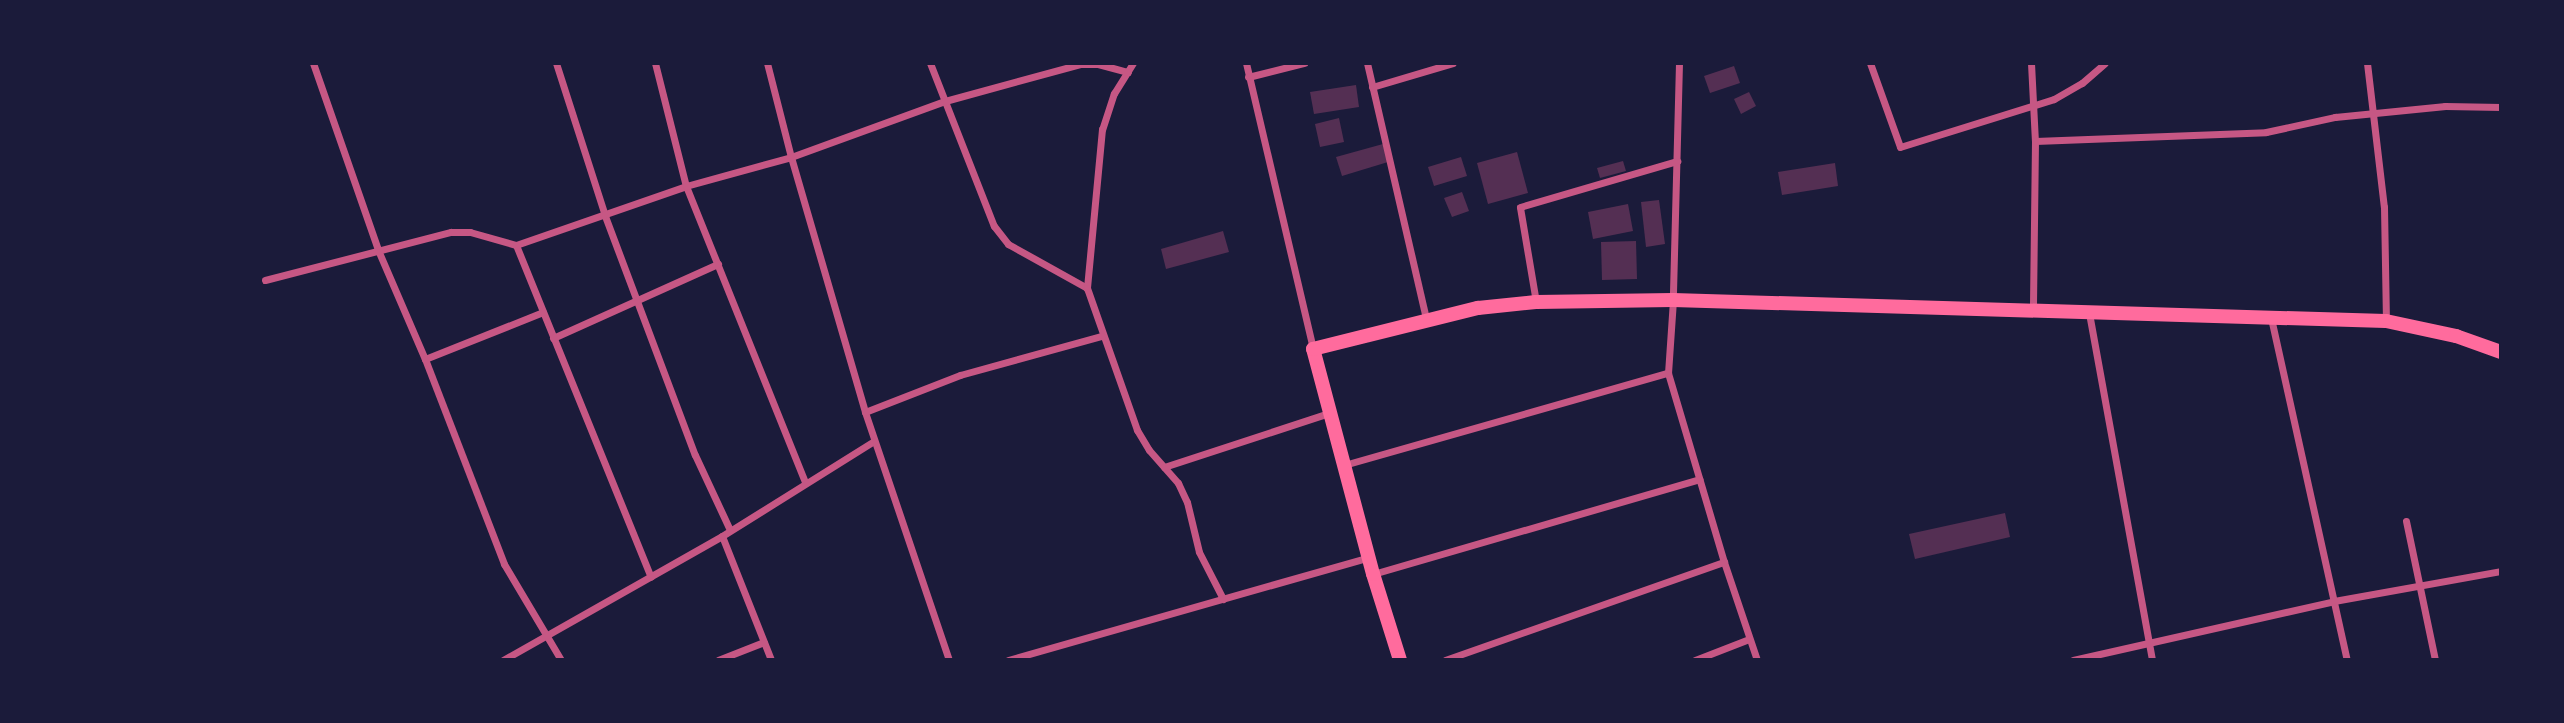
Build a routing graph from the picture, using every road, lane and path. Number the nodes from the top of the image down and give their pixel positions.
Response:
1 (313, 63) edge
2 (556, 63) edge
3 (655, 63) edge
4 (767, 63) edge
5 (930, 63) edge
6 (1133, 63) edge
7 (1246, 63) edge
8 (1304, 63) edge
9 (1367, 63) edge
10 (1453, 63) edge
11 (1679, 63) edge
12 (1870, 63) edge
13 (2031, 63) edge
14 (2105, 63) edge
15 (2367, 63) edge
16 (1128, 72) junction
17 (1248, 77) junction
18 (1372, 87) junction
19 (945, 101) junction
20 (2034, 106) junction
21 (2501, 107) edge
22 (2372, 114) junction
23 (2035, 141) junction
24 (791, 157) junction
25 (1677, 160) junction
26 (686, 186) junction
27 (605, 216) junction
28 (516, 245) junction
29 (378, 250) junction
30 (718, 264) junction
31 (265, 280) dead end
32 (1087, 288) junction
33 (1673, 300) junction
34 (637, 301) junction
35 (1536, 302) junction
36 (2033, 311) junction
37 (543, 312) junction
38 (2089, 312) junction
39 (2271, 318) junction
40 (1426, 319) junction
41 (2386, 321) junction
42 (1102, 336) junction
43 (553, 338) junction
44 (1313, 349) junction
45 (2501, 352) edge
46 (425, 359) junction
47 (1668, 373) junction
48 (865, 412) junction
49 (1329, 413) junction
50 (874, 441) junction
51 (1343, 465) junction
52 (1164, 467) junction
53 (1699, 479) junction
54 (805, 482) junction
55 (2406, 521) dead end
56 (730, 530) junction
57 (722, 536) junction
58 (1368, 557) junction
59 (1724, 562) junction
60 (2500, 571) edge
61 (1373, 574) junction
62 (651, 577) junction
63 (2420, 585) junction
64 (1223, 599) junction
65 (2334, 601) junction
66 (546, 636) junction
67 (1749, 639) junction
68 (2148, 641) junction
69 (764, 642) junction
70 (946, 659) edge
71 (503, 660) edge
72 (561, 660) edge
73 (718, 660) edge
74 (771, 660) edge
75 (1008, 660) edge
76 (1401, 660) edge
77 (1445, 660) edge
78 (1695, 660) edge
79 (1757, 660) edge
80 (2073, 660) edge
81 (2152, 660) edge
82 (2347, 660) edge
83 (2435, 660) edge

1 - 29 street
2 - 27 street
3 - 26 street
4 - 24 street
5 - 19 street
6 - 16 street
7 - 17 street
8 - 17 street
9 - 18 street
10 - 18 street
11 - 25 street
12 - 20 street
13 - 20 street
14 - 20 street
15 - 22 street
16 - 19 street
16 - 32 street
17 - 44 street
18 - 40 street
19 - 24 street
19 - 32 street
20 - 23 street
21 - 22 street
22 - 23 street
22 - 41 street
23 - 36 street
24 - 26 street
24 - 48 street
25 - 33 street
25 - 35 street
26 - 27 street
26 - 30 street
27 - 28 street
27 - 34 street
28 - 29 street
28 - 37 street
29 - 31 street
29 - 46 street
30 - 34 street
30 - 54 street
32 - 42 street
33 - 35 main road
33 - 36 main road
33 - 47 street
34 - 43 street
34 - 56 street
35 - 40 main road
36 - 38 main road
37 - 43 street
37 - 46 street
38 - 39 main road
38 - 68 street
39 - 41 main road
39 - 65 street
40 - 44 main road
41 - 45 main road
42 - 48 street
42 - 52 street
43 - 62 street
44 - 49 main road
46 - 66 street
47 - 51 street
47 - 53 street
48 - 50 street
49 - 51 main road
49 - 52 street
50 - 54 street
50 - 70 street
51 - 58 main road
52 - 64 street
53 - 59 street
53 - 61 street
54 - 56 street
55 - 63 street
56 - 57 street
57 - 62 street
57 - 69 street
58 - 61 main road
58 - 64 street
59 - 67 street
59 - 77 street
60 - 63 street
61 - 76 main road
62 - 66 street
63 - 65 street
63 - 83 street
64 - 75 street
65 - 68 street
65 - 82 street
66 - 71 street
66 - 72 street
67 - 78 street
67 - 79 street
68 - 80 street
68 - 81 street
69 - 73 street
69 - 74 street

